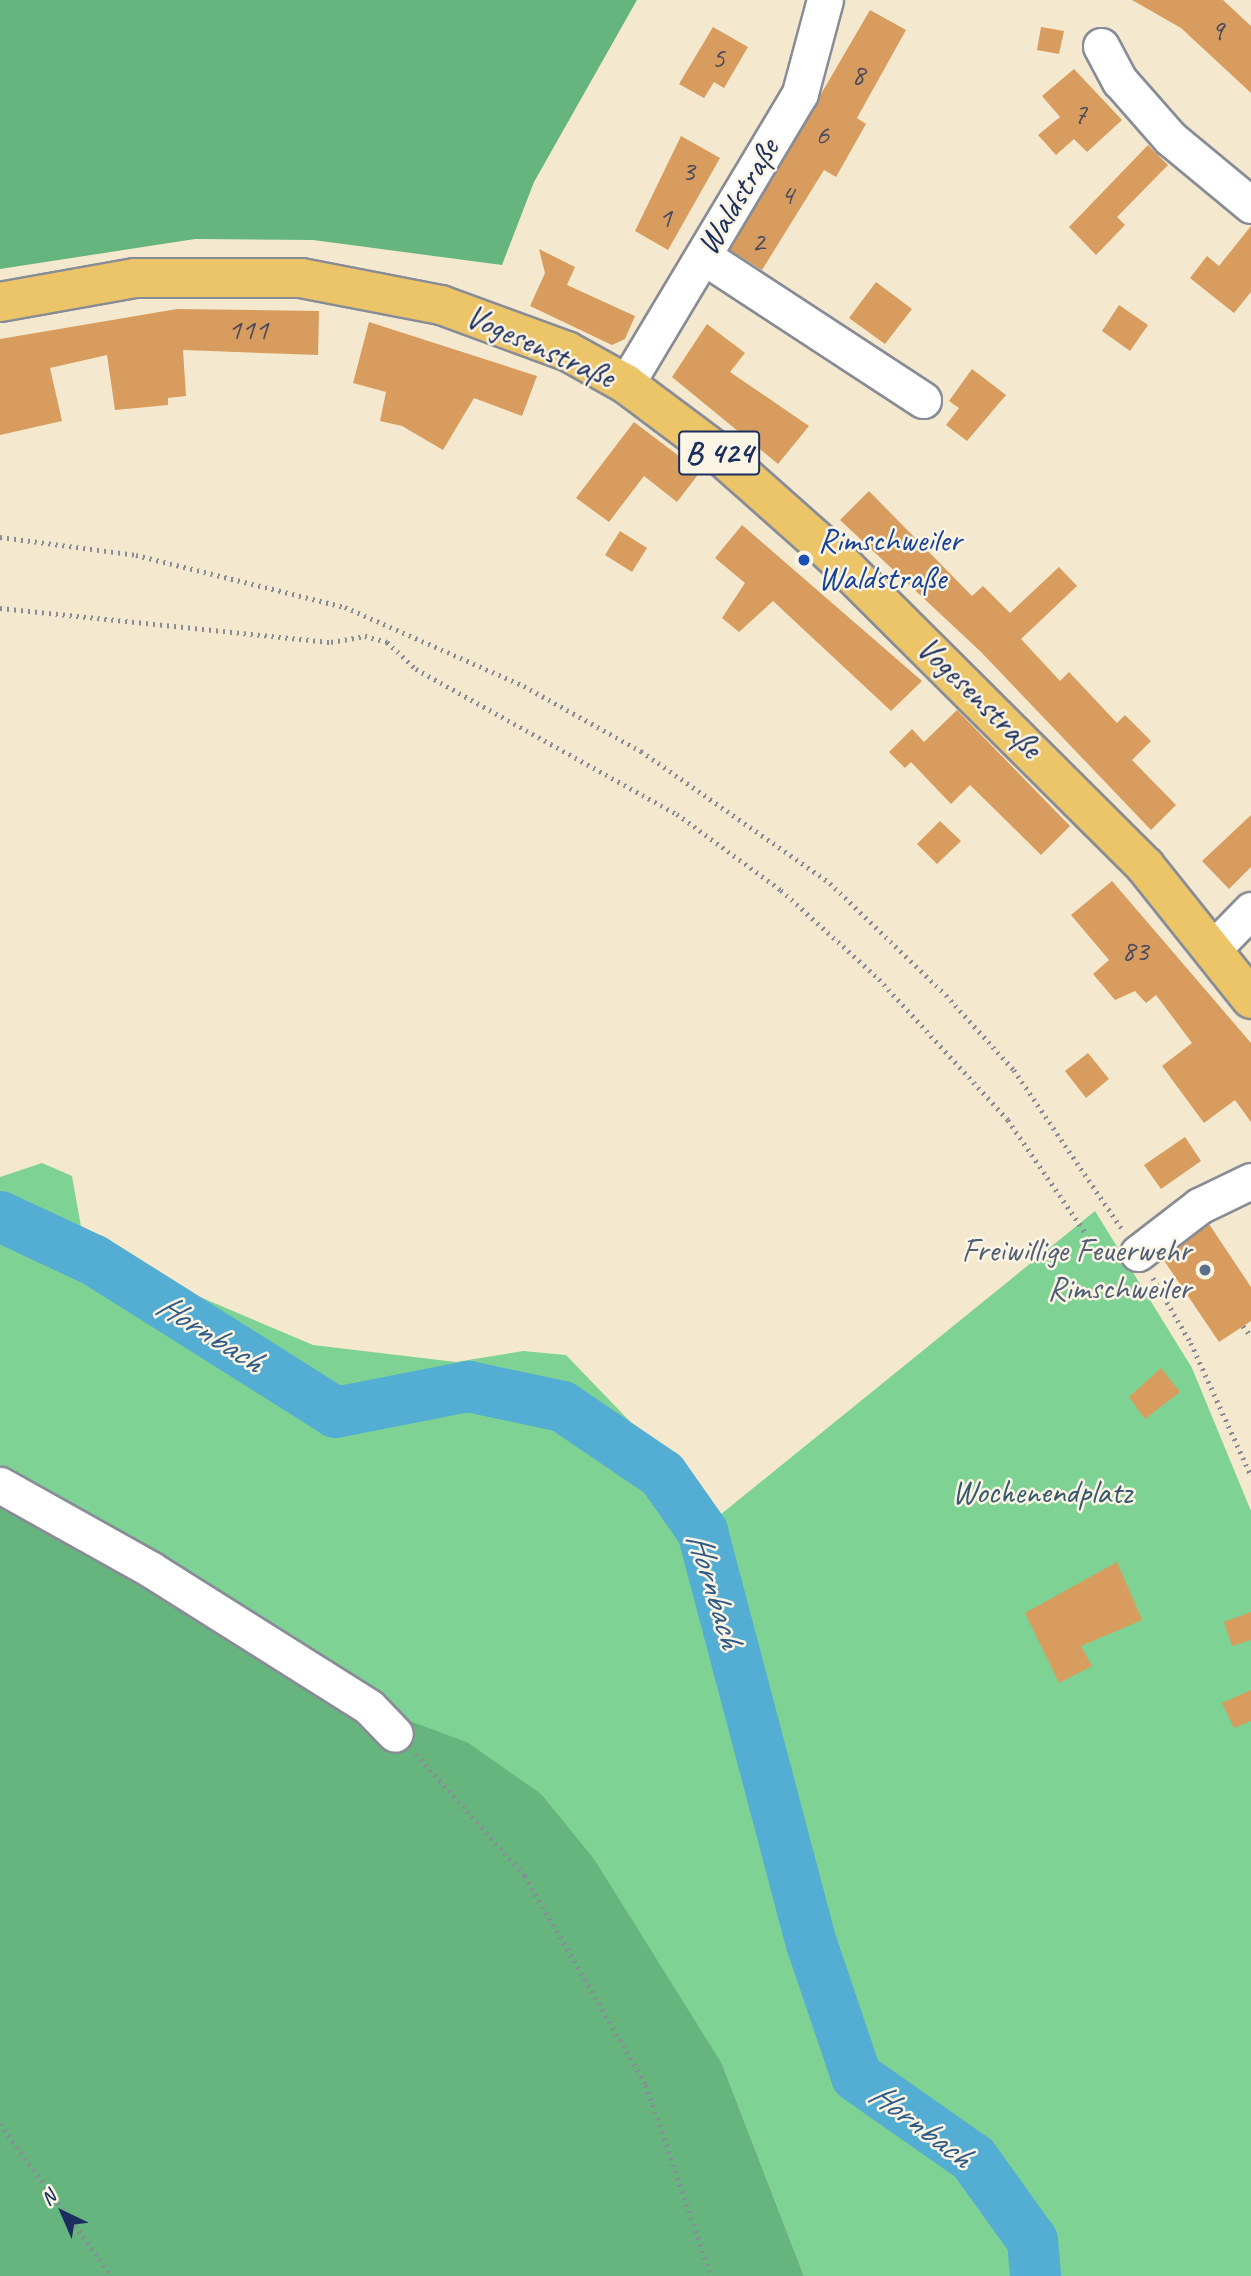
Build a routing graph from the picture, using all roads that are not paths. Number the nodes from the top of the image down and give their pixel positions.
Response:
1 (825, 0) edge
2 (1101, 46) dead end
3 (1251, 205) edge
4 (703, 256) junction
5 (0, 302) edge
6 (626, 384) junction
7 (923, 400) dead end
8 (1251, 910) edge
9 (1214, 948) junction
10 (1251, 999) edge
11 (1251, 1181) edge
12 (1138, 1252) road end
13 (0, 1485) edge
14 (396, 1734) road end

1 - 4 street, Waldstraße
2 - 3 street
4 - 6 street, Waldstraße
4 - 7 street
5 - 6 main road, Vogesenstraße / B 424
6 - 9 main road, Vogesenstraße / B 424
8 - 9 street
9 - 10 main road, Vogesenstraße / B 424
11 - 12 street
13 - 14 street

